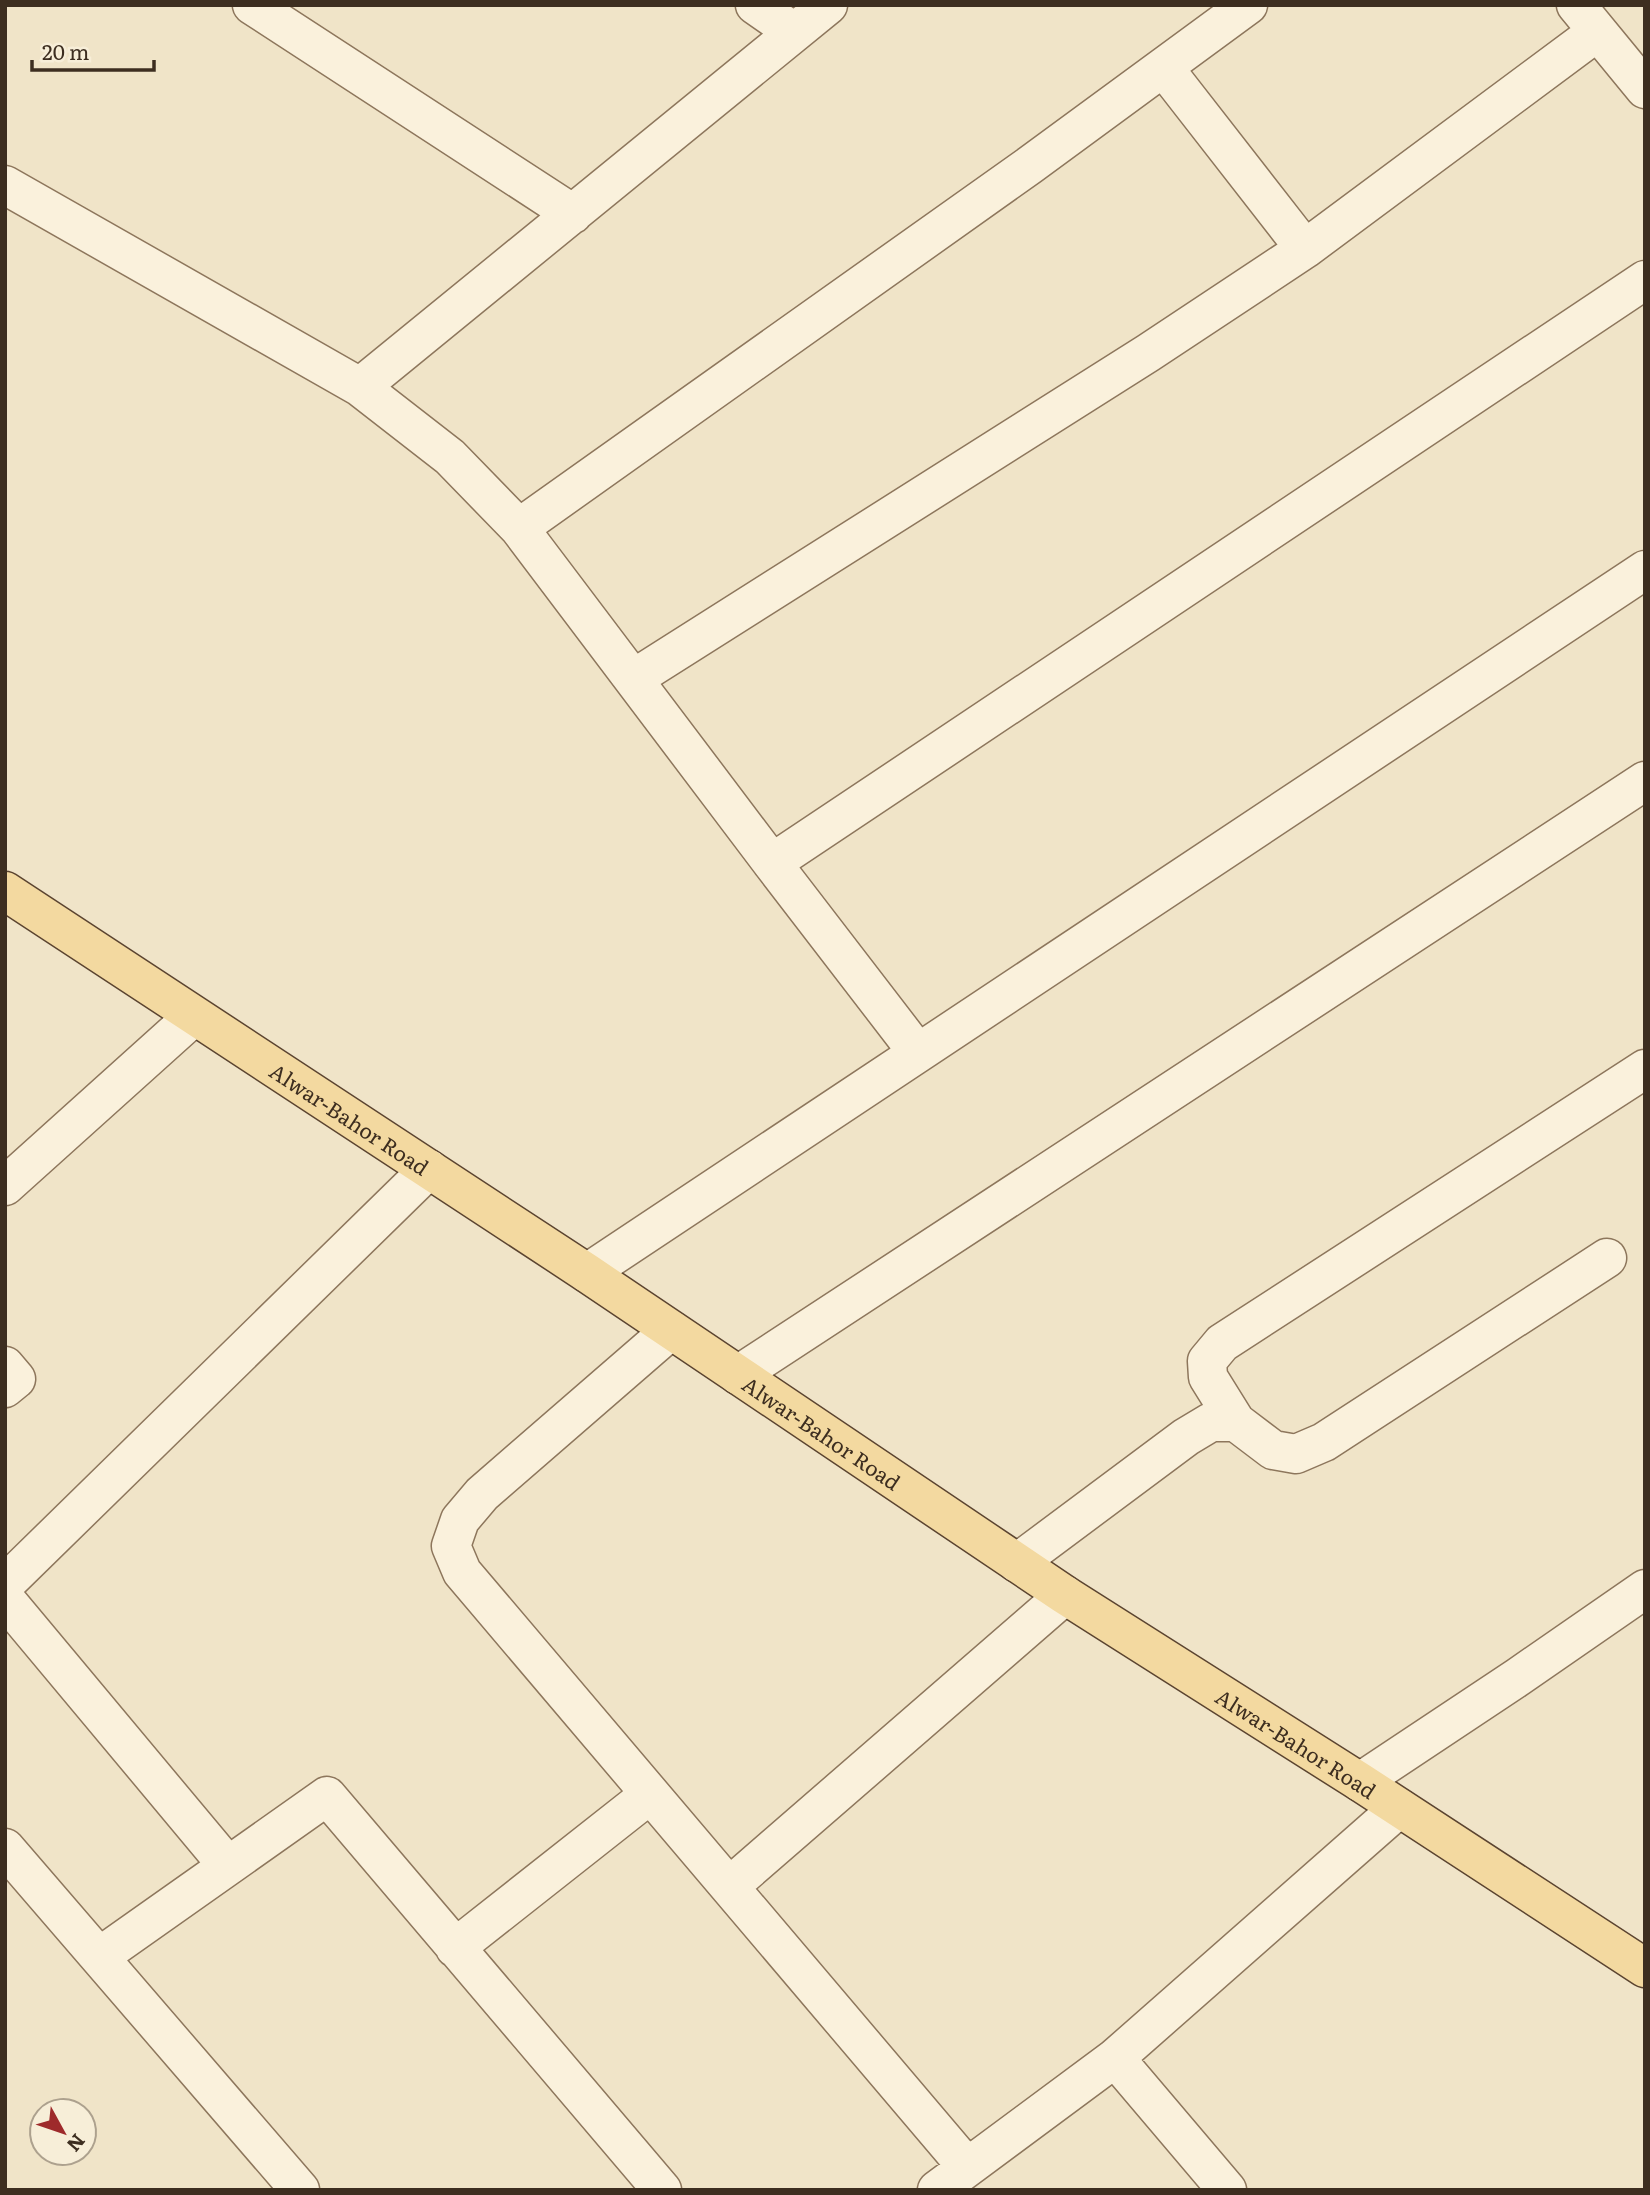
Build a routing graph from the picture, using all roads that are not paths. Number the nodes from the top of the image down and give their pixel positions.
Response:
1 (252, 5) edge
2 (755, 5) edge
3 (828, 5) edge
4 (1248, 5) edge
5 (1586, 19) edge
6 (794, 32) junction
7 (1164, 68) junction
8 (1645, 89) edge
9 (5, 185) edge
10 (573, 214) junction
11 (1305, 248) junction
12 (1645, 280) edge
13 (360, 387) junction
14 (519, 527) junction
15 (1645, 570) edge
16 (633, 679) junction
17 (1645, 781) edge
18 (772, 863) junction
19 (5, 891) edge
20 (194, 1016) junction
21 (918, 1053) junction
22 (1645, 1069) edge
23 (429, 1169) junction
24 (5, 1186) edge
25 (1607, 1258) dead end
26 (587, 1273) junction
27 (671, 1330) junction
28 (5, 1366) edge
29 (738, 1375) junction
30 (5, 1388) edge
31 (1236, 1422) junction
32 (1017, 1563) junction
33 (5, 1584) edge
34 (1645, 1589) edge
35 (1065, 1595) junction
36 (5, 1599) edge
37 (1360, 1783) junction
38 (649, 1795) junction
39 (1399, 1808) junction
40 (5, 1848) edge
41 (228, 1866) junction
42 (730, 1886) junction
43 (455, 1948) junction
44 (99, 1957) junction
45 (1645, 1968) edge
46 (1115, 2058) junction
47 (967, 2167) junction
48 (656, 2188) edge
49 (300, 2190) edge
50 (937, 2190) edge
51 (1227, 2190) edge

1 - 10 street
2 - 6 street
3 - 6 street
4 - 7 street
5 - 8 street
5 - 11 street
6 - 10 street
7 - 11 street
7 - 14 street
9 - 13 street
10 - 13 street
11 - 16 street
12 - 18 street
13 - 14 street
14 - 16 street
15 - 21 street
16 - 18 street
17 - 29 street
18 - 21 street
19 - 20 main road, Alwar-Bahor Road
20 - 23 main road, Alwar-Bahor Road
20 - 24 street
21 - 26 street
22 - 31 street
23 - 26 main road, Alwar-Bahor Road
23 - 33 street
25 - 31 street
26 - 27 main road, Alwar-Bahor Road
27 - 29 main road, Alwar-Bahor Road
27 - 38 street
28 - 30 street
29 - 32 main road, Alwar-Bahor Road
31 - 32 street
32 - 35 main road, Alwar-Bahor Road
34 - 37 street
35 - 37 main road, Alwar-Bahor Road
35 - 42 street
36 - 41 street
37 - 39 main road, Alwar-Bahor Road
38 - 42 street
38 - 43 street
39 - 45 main road, Alwar-Bahor Road
39 - 46 street
40 - 44 street
41 - 43 street
41 - 44 street
42 - 47 street
43 - 48 street
44 - 49 street
46 - 47 street
46 - 51 street
47 - 50 street

